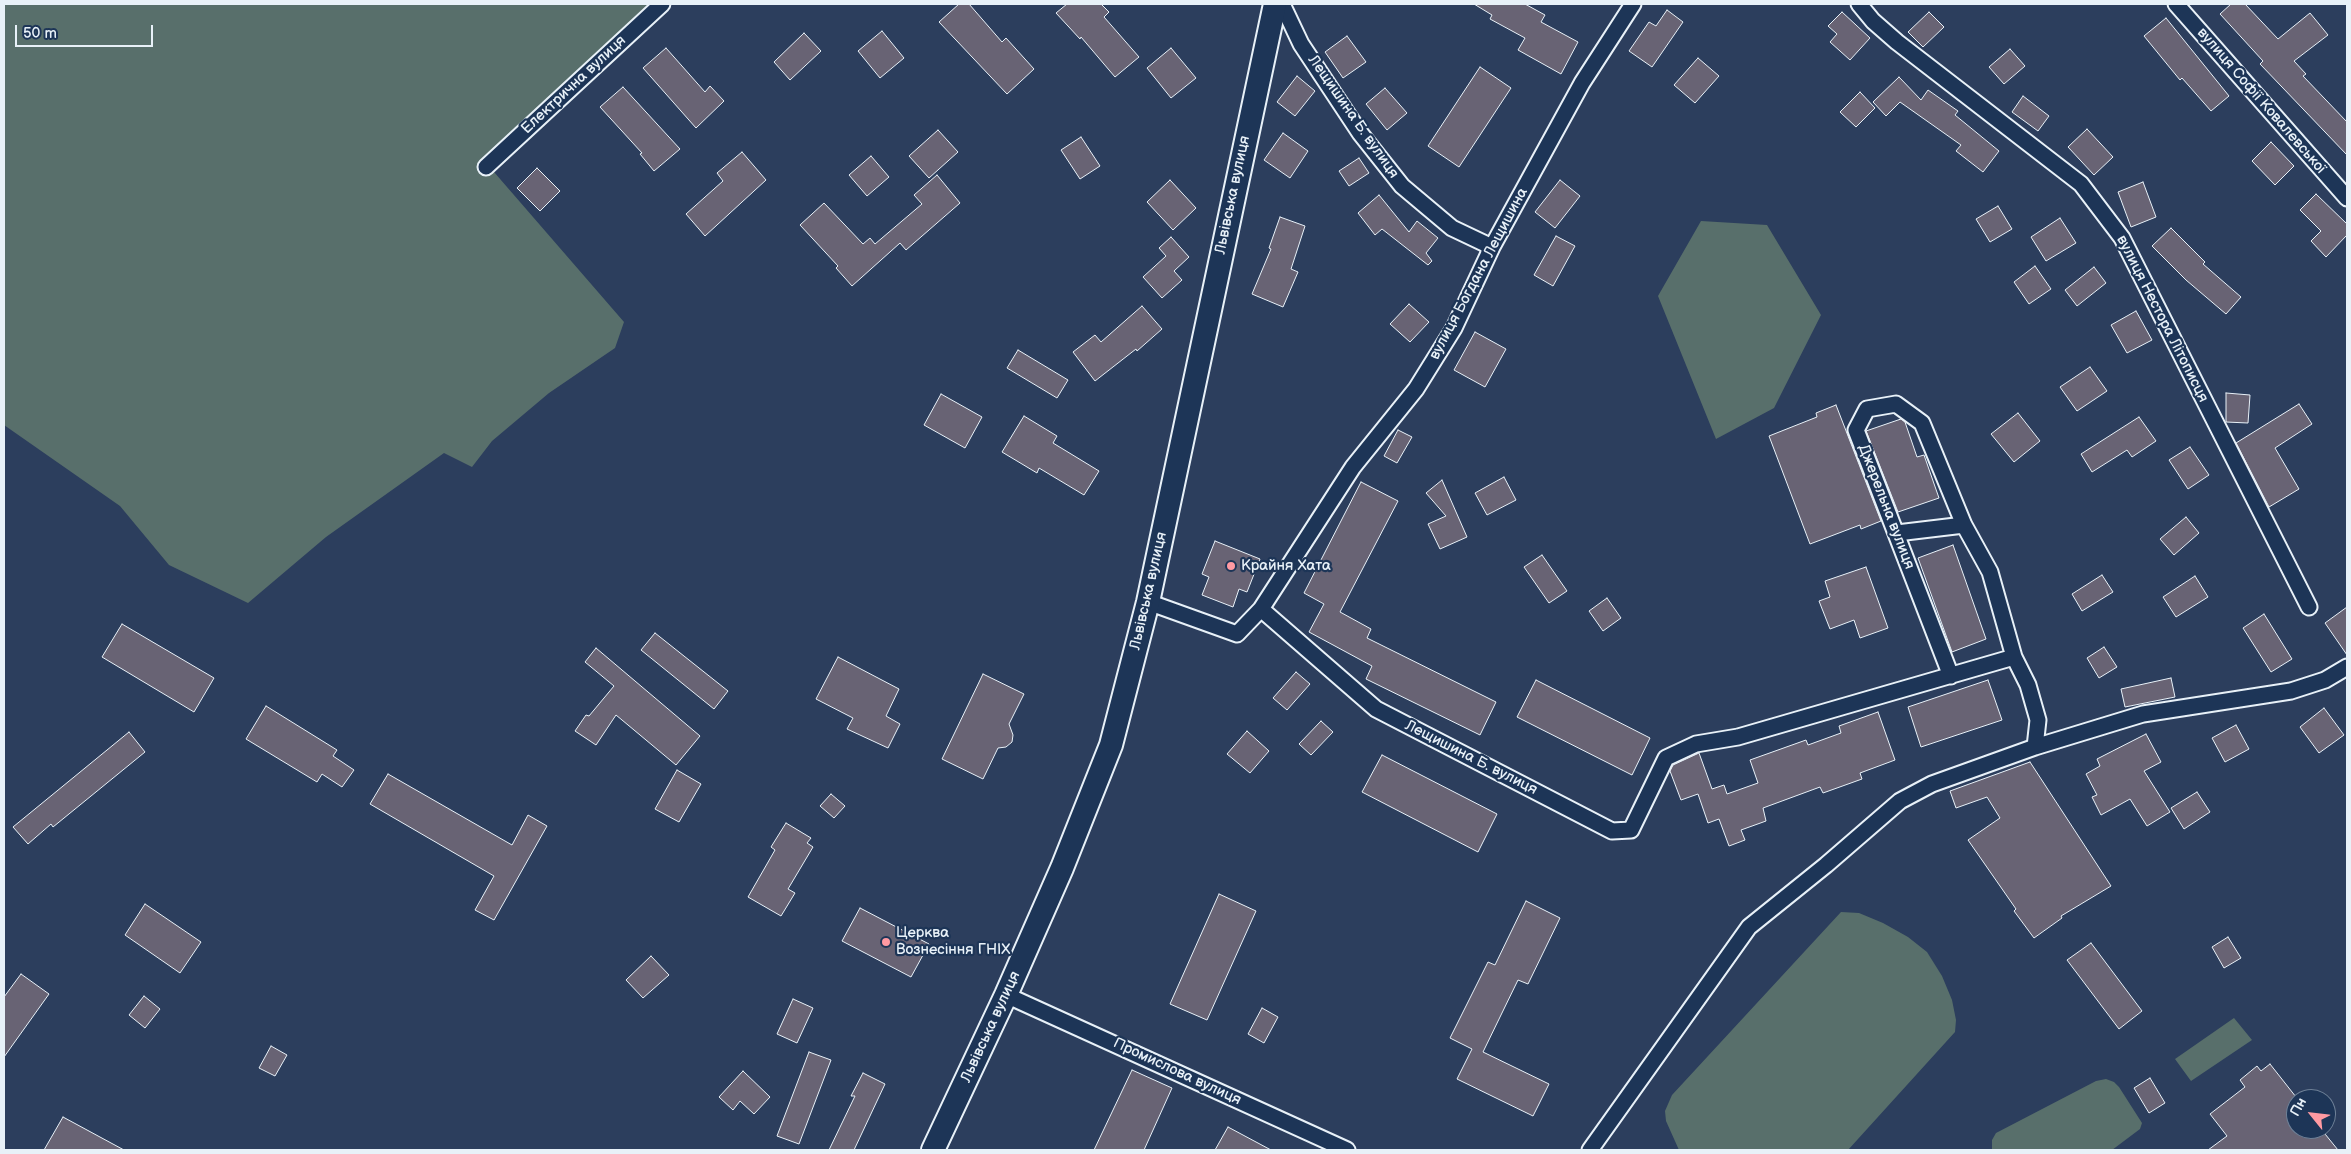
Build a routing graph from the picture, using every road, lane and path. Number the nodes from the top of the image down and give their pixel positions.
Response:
1 (662, 4) edge
2 (1275, 4) edge
3 (1282, 4) edge
4 (1633, 4) edge
5 (1859, 4) edge
6 (2176, 4) edge
7 (486, 167) dead end
8 (2347, 198) edge
9 (1492, 247) junction
10 (1964, 525) junction
11 (1897, 533) junction
12 (1148, 602) junction
13 (2309, 607) dead end
14 (1261, 609) junction
15 (2014, 658) junction
16 (2347, 667) edge
17 (1951, 676) junction
18 (2035, 747) junction
19 (1006, 995) junction
20 (933, 1150) edge
21 (1347, 1150) edge
22 (1590, 1150) edge

1 - 7 street, Електрична вулиця
2 - 12 main road, Львівська вулиця
3 - 9 street, Лещишина Б. вулиця
4 - 9 street, вулиця Богдана Лещишина
5 - 13 street, вулиця Нестора Літописця
6 - 8 street, вулиця Софії Ковалевської
9 - 14 street, вулиця Богдана Лещишина
10 - 11 street
10 - 11 street, Джерельна вулиця
10 - 15 street, Джерельна вулиця
11 - 17 street, Джерельна вулиця
12 - 14 street
12 - 19 main road, Львівська вулиця
14 - 17 street, Лещишина Б. вулиця
15 - 17 street
15 - 18 street, Джерельна вулиця
16 - 18 street
18 - 22 street
19 - 20 main road, Львівська вулиця
19 - 21 street, Промислова вулиця

